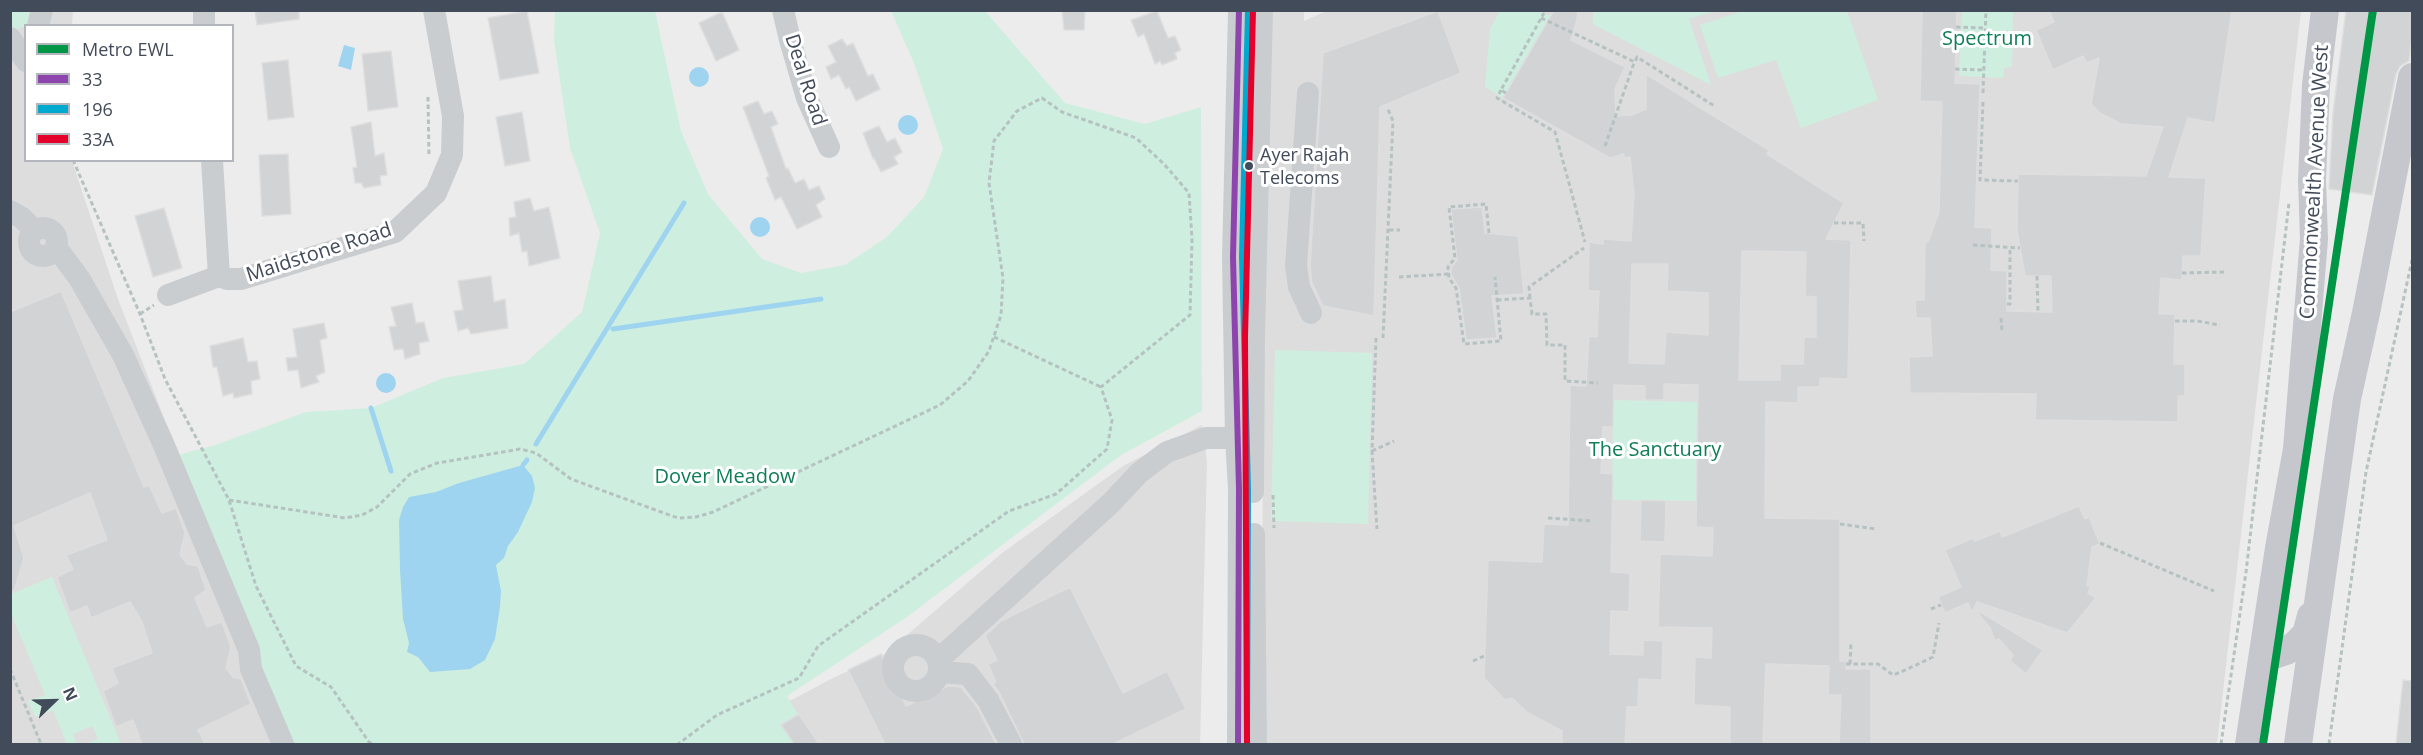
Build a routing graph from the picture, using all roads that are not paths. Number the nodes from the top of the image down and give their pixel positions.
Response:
1 (434, 10) edge
2 (783, 10) edge
3 (1239, 10) edge
4 (1262, 10) edge
5 (2325, 10) edge
6 (10, 38) edge
7 (24, 58) edge
8 (2412, 77) edge
9 (1308, 93) dead end
10 (830, 147) dead end
11 (212, 162) edge
12 (10, 211) edge
13 (219, 276) junction
14 (168, 296) dead end
15 (1311, 313) dead end
16 (1236, 438) junction
17 (1254, 455) junction
18 (2322, 570) junction
19 (1246, 599) junction
20 (1247, 633) junction
21 (2263, 654) junction
22 (2307, 675) junction
23 (2258, 694) junction
24 (283, 744) edge
25 (1011, 744) edge
26 (1238, 744) edge
27 (1256, 744) edge
28 (2249, 744) edge
29 (2298, 744) edge

1 - 13 street, Maidstone Road
2 - 10 street, Deal Road
3 - 16 street
4 - 17 street
5 - 21 main road, Commonwealth Avenue West
6 - 7 street
8 - 18 main road
9 - 15 street
11 - 13 street
12 - 24 street
13 - 14 street
16 - 17 street
16 - 19 street
16 - 25 street
17 - 19 street
18 - 21 main road
18 - 22 main road
19 - 20 street
20 - 26 street
20 - 27 street
21 - 23 main road, Commonwealth Avenue West
22 - 23 main road
22 - 29 main road
23 - 28 main road, Commonwealth Avenue West

